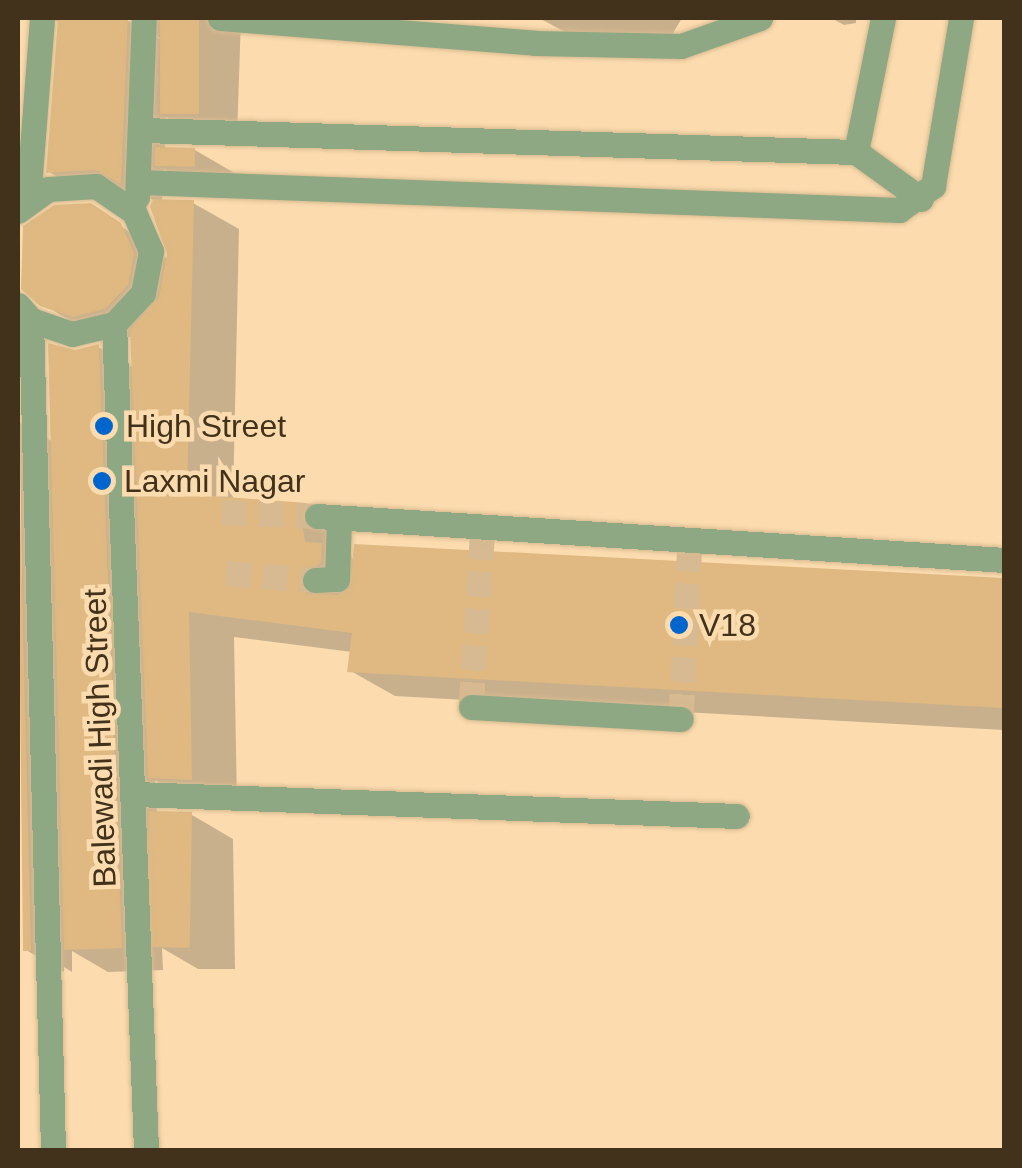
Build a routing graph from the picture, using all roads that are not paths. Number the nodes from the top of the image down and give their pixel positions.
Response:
1 (42, 18) edge
2 (144, 18) edge
3 (220, 18) edge
4 (760, 18) edge
5 (883, 18) edge
6 (961, 18) edge
7 (41, 51) junction
8 (18, 104) edge
9 (143, 130) junction
10 (856, 152) junction
11 (140, 182) junction
12 (921, 200) junction
13 (22, 206) edge
14 (134, 212) junction
15 (24, 313) edge
16 (114, 324) junction
17 (18, 474) edge
18 (32, 538) junction
19 (1004, 560) edge
20 (315, 580) dead end
21 (471, 707) dead end
22 (681, 719) dead end
23 (135, 794) junction
24 (737, 816) dead end
25 (53, 1150) edge
26 (146, 1150) edge

1 - 7 street
2 - 9 street
3 - 4 street
5 - 10 street
6 - 12 street
7 - 8 street
7 - 13 street
9 - 10 street
9 - 11 street
10 - 12 street
11 - 12 street
11 - 14 street
13 - 14 street
14 - 16 street
15 - 16 street
15 - 18 street, Balewadi High Street
16 - 23 street, Balewadi High Street
17 - 18 street
18 - 25 street, Balewadi High Street
19 - 20 street
21 - 22 street
23 - 24 street
23 - 26 street, Balewadi High Street

